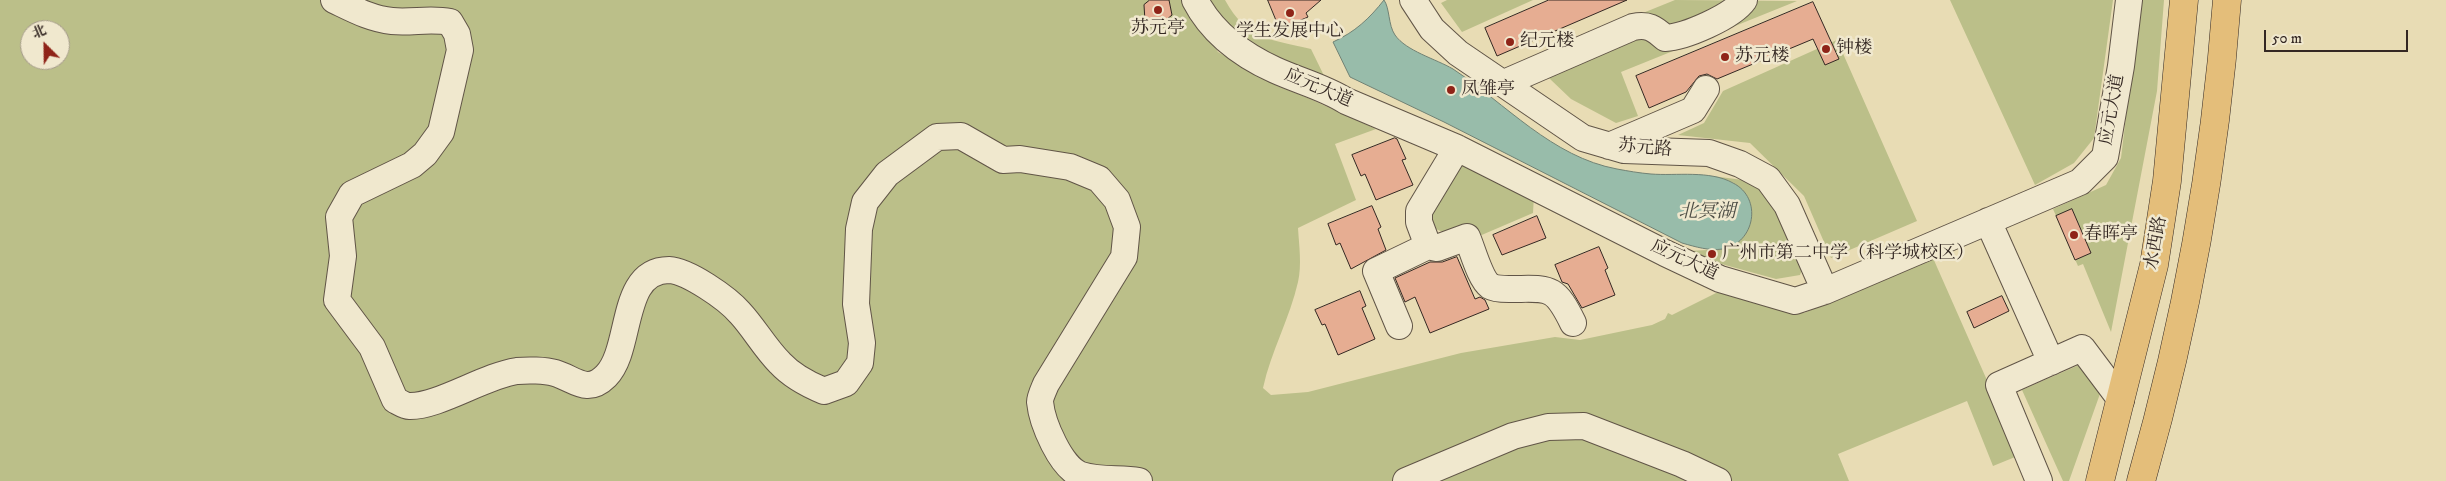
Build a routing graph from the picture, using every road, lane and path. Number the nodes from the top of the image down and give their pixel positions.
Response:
1 (334, 0) edge
2 (1194, 0) edge
3 (1744, 0) edge
4 (2128, 0) edge
5 (2184, 0) edge
6 (2227, 0) edge
7 (1419, 2) edge
8 (1504, 83) junction
9 (1706, 90) dead end
10 (1609, 146) junction
11 (1457, 148) junction
12 (1988, 221) junction
13 (1428, 246) junction
14 (1824, 291) junction
15 (1573, 323) dead end
16 (1399, 326) dead end
17 (2051, 362) junction
18 (2121, 400) junction
19 (2031, 478) edge
20 (1139, 481) edge
21 (1406, 481) edge
22 (1718, 481) edge
23 (2100, 481) edge
24 (2141, 481) edge

1 - 20 street
2 - 11 street, 应元大道
3 - 8 street
4 - 12 street, 应元大道
5 - 18 main road, 水西路
6 - 24 main road
7 - 8 street, 苏元路
8 - 10 street, 苏元路
9 - 10 street
10 - 14 street, 苏元路
11 - 13 street
11 - 14 street, 应元大道
12 - 14 street, 应元大道
12 - 17 street
13 - 15 street
13 - 16 street
17 - 18 street
17 - 19 street
18 - 23 main road, 水西路
21 - 22 street

